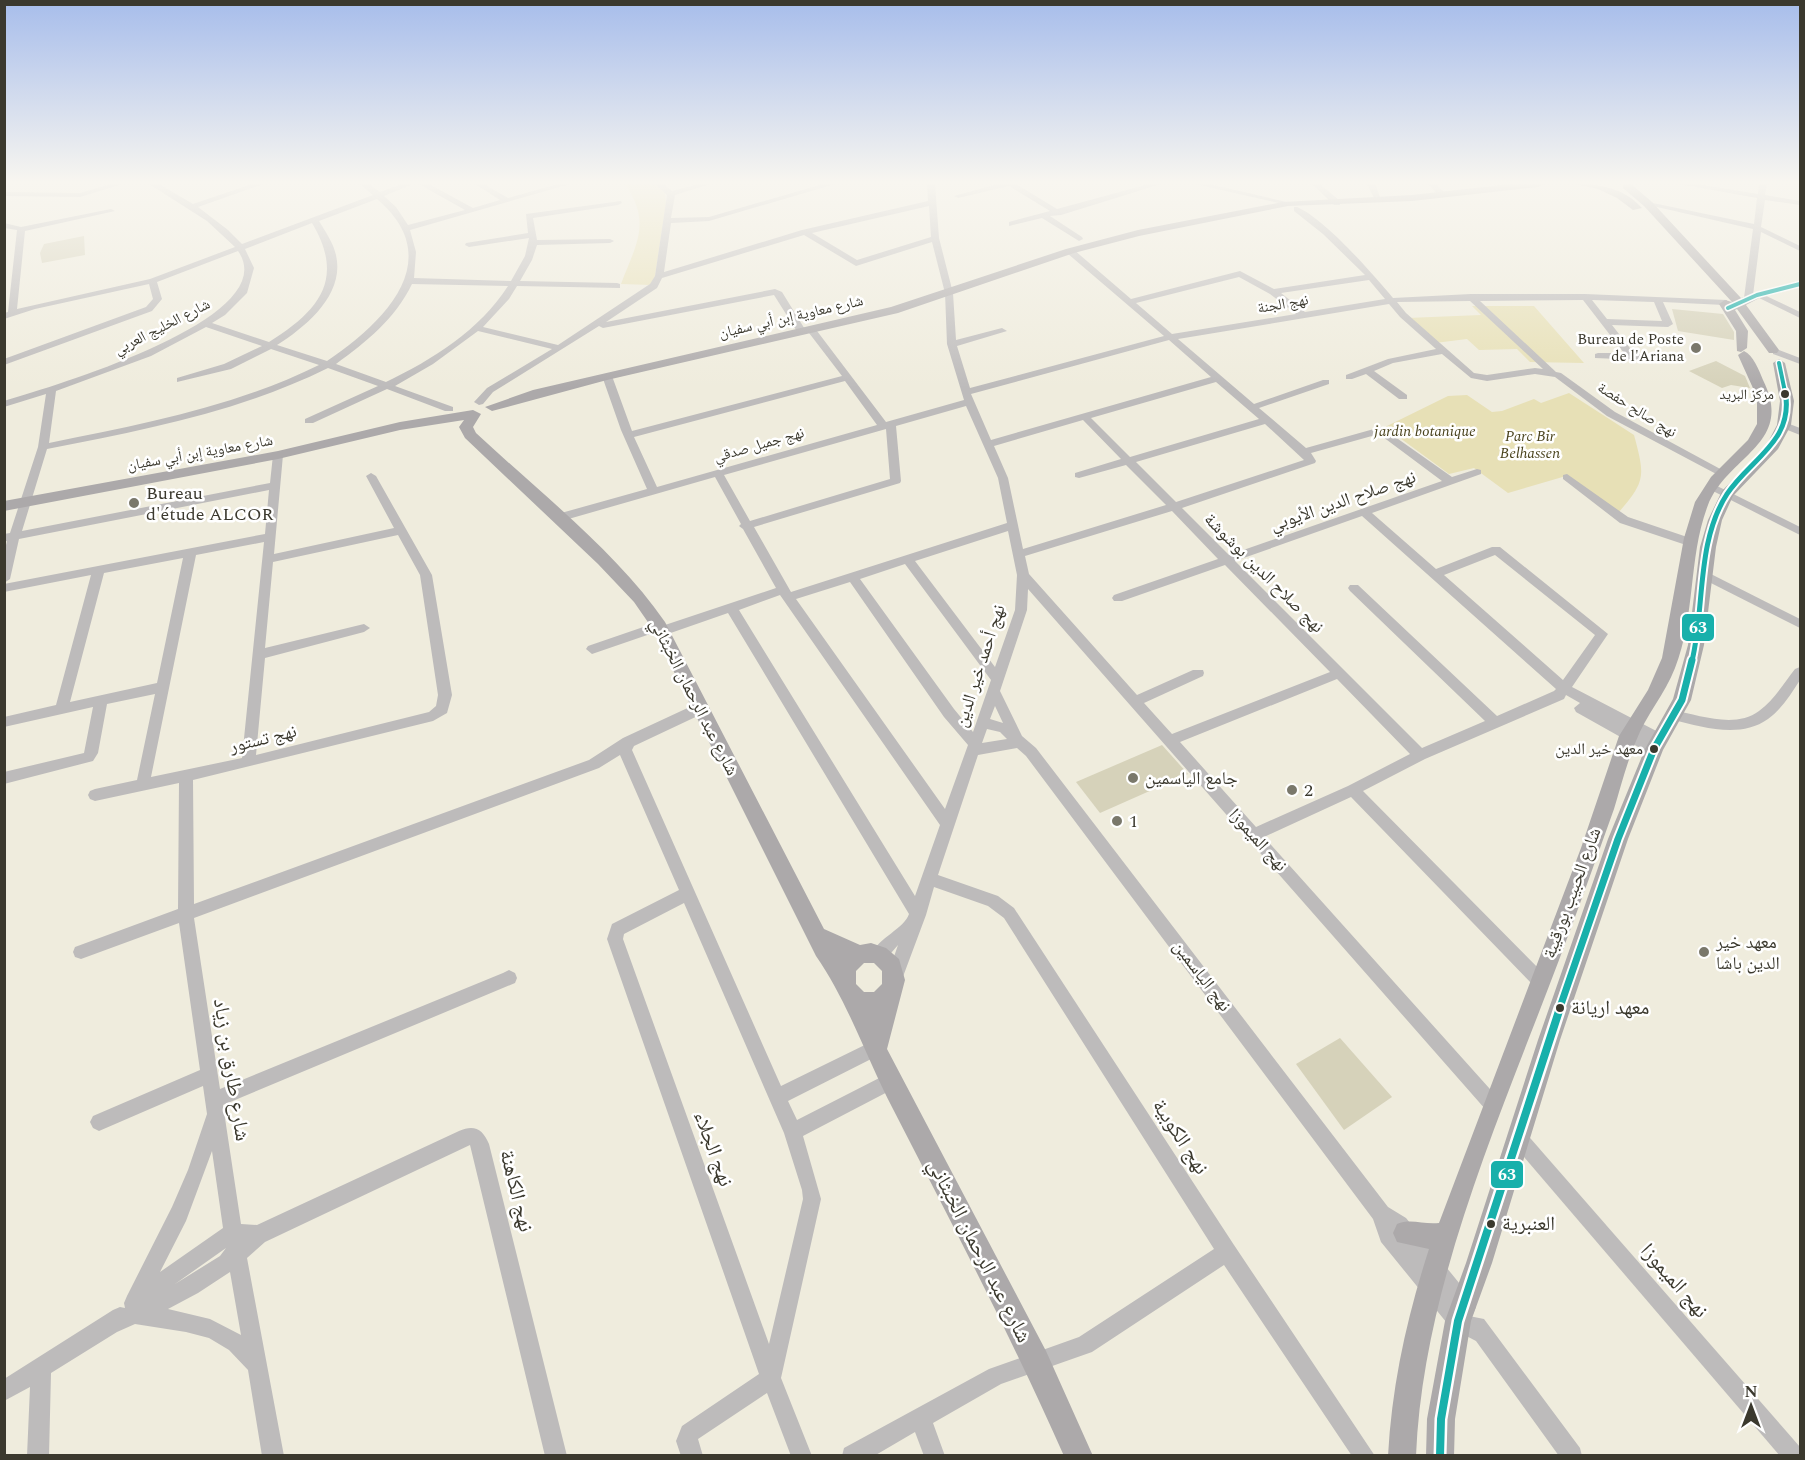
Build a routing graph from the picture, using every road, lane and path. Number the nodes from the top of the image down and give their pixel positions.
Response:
1 (17, 252) edge
2 (231, 252) edge
3 (244, 252) edge
4 (331, 252) edge
5 (412, 252) edge
6 (527, 252) edge
7 (663, 252) edge
8 (738, 252) edge
9 (838, 252) edge
10 (890, 252) edge
11 (939, 252) edge
12 (1067, 252) edge
13 (1071, 252) edge
14 (1346, 252) edge
15 (1686, 252) edge
16 (1694, 252) edge
17 (1750, 252) edge
18 (659, 276) junction
19 (1371, 277) junction
20 (152, 281) junction
21 (411, 281) junction
22 (516, 284) junction
23 (1800, 284) edge
24 (617, 286) dead end
25 (1273, 292) junction
26 (949, 293) junction
27 (1471, 297) junction
28 (1585, 297) junction
29 (1657, 299) junction
30 (1391, 300) junction
31 (1740, 301) junction
32 (1130, 302) junction
33 (8, 314) edge
34 (1302, 314) junction
35 (1800, 315) edge
36 (1605, 322) junction
37 (205, 324) junction
38 (594, 326) junction
39 (476, 328) junction
40 (806, 330) junction
41 (1002, 331) dead end
42 (1170, 337) junction
43 (952, 344) junction
44 (270, 347) junction
45 (560, 348) junction
46 (1443, 351) junction
47 (1743, 352) junction
48 (1598, 356) dead end
49 (1634, 356) junction
50 (1777, 357) junction
51 (1664, 358) dead end
52 (1800, 360) edge
53 (6, 362) edge
54 (330, 365) junction
55 (1800, 368) edge
56 (1367, 370) junction
57 (1552, 373) junction
58 (607, 376) junction
59 (1349, 377) dead end
60 (847, 378) junction
61 (1219, 378) junction
62 (180, 380) dead end
63 (1326, 382) dead end
64 (386, 387) junction
65 (51, 391) junction
66 (968, 397) junction
67 (1403, 397) dead end
68 (6, 400) edge
69 (1254, 407) junction
70 (449, 409) junction
71 (479, 412) junction
72 (1083, 416) junction
73 (1267, 420) junction
74 (309, 421) dead end
75 (887, 424) junction
76 (400, 426) junction
77 (1792, 429) edge
78 (628, 435) junction
79 (989, 444) junction
80 (43, 447) junction
81 (1304, 452) junction
82 (278, 455) junction
83 (1126, 460) junction
84 (717, 472) junction
85 (1477, 472) dead end
86 (1079, 475) dead end
87 (371, 476) dead end
88 (1567, 477) dead end
89 (1450, 482) junction
90 (275, 484) junction
91 (1719, 484) junction
92 (653, 490) junction
93 (27, 501) junction
94 (4, 506) edge
95 (1173, 507) junction
96 (1364, 512) junction
97 (558, 518) junction
98 (1014, 525) junction
99 (745, 526) junction
100 (1800, 529) edge
101 (399, 531) junction
102 (270, 537) junction
103 (9, 538) edge
104 (1689, 542) junction
105 (190, 554) junction
106 (1020, 554) junction
107 (906, 558) junction
108 (267, 559) junction
109 (1226, 560) junction
110 (98, 572) junction
111 (1436, 574) junction
112 (1023, 575) junction
113 (1705, 575) junction
114 (852, 576) junction
115 (4, 579) edge
116 (4, 588) edge
117 (1354, 588) dead end
118 (787, 594) junction
119 (1118, 598) dead end
120 (731, 607) junction
121 (1800, 624) edge
122 (364, 628) dead end
123 (661, 628) junction
124 (592, 648) dead end
125 (258, 655) junction
126 (1800, 672) edge
127 (1198, 673) dead end
128 (1337, 674) junction
129 (995, 686) junction
130 (164, 687) junction
131 (1562, 692) junction
132 (101, 701) junction
133 (1134, 702) junction
134 (699, 708) junction
135 (61, 710) junction
136 (1672, 715) junction
137 (4, 722) edge
138 (1495, 722) junction
139 (982, 726) junction
140 (1631, 731) junction
141 (1019, 741) junction
142 (1169, 741) junction
143 (1656, 744) junction
144 (974, 747) junction
145 (626, 752) junction
146 (1420, 755) junction
147 (248, 762) junction
148 (186, 776) junction
149 (4, 778) edge
150 (143, 784) junction
151 (1353, 790) junction
152 (95, 795) dead end
153 (947, 823) junction
154 (1253, 835) junction
155 (931, 879) junction
156 (687, 894) junction
157 (186, 915) junction
158 (915, 920) junction
159 (819, 937) junction
160 (81, 952) dead end
161 (869, 955) junction
162 (510, 978) dead end
163 (1539, 980) junction
164 (847, 986) junction
165 (891, 986) junction
166 (877, 1047) junction
167 (208, 1075) junction
168 (891, 1081) junction
169 (777, 1097) junction
170 (1492, 1104) junction
171 (214, 1106) junction
172 (99, 1122) dead end
173 (793, 1132) junction
174 (1518, 1137) junction
175 (1381, 1214) junction
176 (233, 1232) junction
177 (1406, 1233) junction
178 (1447, 1234) junction
179 (258, 1235) junction
180 (1227, 1252) junction
181 (237, 1257) junction
182 (1433, 1279) junction
183 (135, 1309) junction
184 (1461, 1312) junction
185 (1036, 1361) junction
186 (259, 1368) junction
187 (41, 1369) junction
188 (771, 1378) junction
189 (4, 1391) edge
190 (920, 1417) junction
191 (38, 1455) edge
192 (273, 1455) edge
193 (556, 1455) edge
194 (692, 1455) edge
195 (802, 1455) edge
196 (852, 1455) edge
197 (935, 1455) edge
198 (1079, 1455) edge
199 (1365, 1455) edge
200 (1402, 1455) edge
201 (1440, 1455) edge
202 (1572, 1455) edge
203 (1794, 1455) edge

1 - 33 street
2 - 20 street
3 - 37 street, شارع الخليج العربي
4 - 44 street
5 - 21 street
6 - 22 street
7 - 18 street
8 - 18 street
9 - 10 street
11 - 26 street, نهج أحمد خير الدين
12 - 26 main road, شارع معاوية إبن أبي سفيان
13 - 32 street
14 - 19 street
15 - 31 main road
16 - 31 main road
17 - 31 street
18 - 38 street
19 - 25 street
19 - 30 street
20 - 33 street
20 - 53 street
21 - 22 street
21 - 54 street
22 - 24 street
22 - 39 street
23 - 31 main road
25 - 32 street
25 - 34 street
26 - 40 main road, شارع معاوية إبن أبي سفيان
26 - 43 street, نهج أحمد خير الدين
27 - 28 street, نهج الجنة
27 - 30 street, نهج الجنة
27 - 57 street, نهج صالح حفصة
28 - 29 street, نهج الجنة
28 - 36 street
29 - 31 street, نهج الجنة
29 - 36 street
30 - 34 street, نهج الجنة
30 - 46 street
31 - 35 street
31 - 47 main road, شارع الحبيب بورقيبة
31 - 50 main road
32 - 42 street
34 - 42 street, نهج الجنة
36 - 49 street
37 - 44 street
37 - 65 street, شارع الخليج العربي
38 - 40 street
38 - 45 street
39 - 45 street
39 - 64 street
40 - 58 main road, شارع معاوية إبن أبي سفيان
40 - 60 street
41 - 43 street
42 - 61 street
42 - 66 street, نهج الجنة
43 - 66 street, نهج أحمد خير الدين
44 - 54 street
44 - 62 street
45 - 71 street
46 - 56 street
46 - 57 street
47 - 50 main road
47 - 91 main road, شارع الحبيب بورقيبة
48 - 49 street
49 - 51 street
50 - 52 street
50 - 55 street
50 - 77 main road
54 - 64 street
54 - 80 street
56 - 59 street
56 - 67 street
57 - 91 street, نهج صالح حفصة
58 - 71 main road, شارع معاوية إبن أبي سفيان
58 - 78 street
60 - 75 street
60 - 78 street
61 - 69 street
61 - 72 street
63 - 69 street
64 - 70 street
64 - 74 street
65 - 68 street, شارع الخليج العربي
65 - 80 street
66 - 75 street, نهج جميل صدقي
66 - 79 street, نهج أحمد خير الدين
69 - 73 street
70 - 71 main road, شارع معاوية إبن أبي سفيان
70 - 76 main road, شارع معاوية إبن أبي سفيان
71 - 76 main road, شارع معاوية إبن أبي سفيان
71 - 97 main road, شارع عبد الرحمان الخبثاني
72 - 79 street
72 - 83 street, نهج صلاح الدين بوشوشة
73 - 81 street
73 - 83 street
75 - 84 street, نهج جميل صدقي
75 - 99 street
76 - 82 main road, شارع معاوية إبن أبي سفيان
77 - 91 main road
78 - 92 street
79 - 98 street, نهج أحمد خير الدين
80 - 93 street
81 - 89 street
81 - 95 street
82 - 90 street
82 - 93 main road, شارع معاوية إبن أبي سفيان
83 - 86 street
83 - 95 street, نهج صلاح الدين بوشوشة
84 - 92 street, نهج جميل صدقي
84 - 99 street
85 - 89 street, نهج صلاح الدين الأيوبي
87 - 101 street
88 - 104 street
89 - 96 street, نهج صلاح الدين الأيوبي
90 - 102 street
90 - 103 street
91 - 100 street, نهج صالح حفصة
91 - 104 main road, شارع الحبيب بورقيبة
91 - 113 main road
92 - 97 street, نهج جميل صدقي
93 - 94 main road, شارع معاوية إبن أبي سفيان
93 - 103 street
95 - 106 street
95 - 109 street, نهج صلاح الدين بوشوشة
96 - 109 street, نهج صلاح الدين الأيوبي
96 - 111 street
97 - 123 main road, شارع عبد الرحمان الخبثاني
98 - 106 street, نهج أحمد خير الدين
98 - 107 street
99 - 118 street
101 - 108 street
101 - 147 street, نهج تستور
102 - 105 street
102 - 108 street
103 - 115 street
104 - 140 main road, شارع الحبيب بورقيبة
105 - 110 street
105 - 130 street
106 - 112 street, نهج أحمد خير الدين
107 - 114 street
107 - 129 street, نهج الياسمين
108 - 125 street
109 - 119 street, نهج صلاح الدين الأيوبي
109 - 128 street, نهج صلاح الدين بوشوشة
110 - 116 street
110 - 135 street
111 - 131 street
111 - 131 street
112 - 129 street, نهج أحمد خير الدين
112 - 133 street, نهج الميموزا
113 - 121 street
113 - 136 main road
114 - 118 street
114 - 144 street
117 - 138 street
118 - 120 street
118 - 153 street
120 - 123 street
120 - 158 street
122 - 125 street
123 - 124 street
123 - 134 main road, شارع عبد الرحمان الخبثاني
125 - 147 street
126 - 136 street
127 - 133 street
128 - 142 street
128 - 146 street, نهج صلاح الدين بوشوشة
129 - 139 street, نهج أحمد خير الدين
129 - 141 street, نهج الياسمين
130 - 132 street
130 - 150 street
131 - 138 street
131 - 140 street
132 - 135 street
132 - 149 street
133 - 142 street, نهج الميموزا
134 - 145 street
134 - 159 main road, شارع عبد الرحمان الخبثاني
135 - 137 street
136 - 143 main road
138 - 146 street
139 - 141 street
139 - 144 street, نهج أحمد خير الدين
140 - 143 street
140 - 163 main road, شارع الحبيب بورقيبة
141 - 144 street
141 - 175 street, نهج الياسمين
142 - 154 street, نهج الميموزا
143 - 174 main road
144 - 153 street, نهج أحمد خير الدين
145 - 156 street
145 - 157 street
146 - 151 street
147 - 148 street, نهج تستور
148 - 150 street, نهج تستور
148 - 157 street, شارع طارق بن زياد
150 - 152 street, نهج تستور
151 - 154 street
151 - 163 street
153 - 155 street, نهج أحمد خير الدين
154 - 170 street, نهج الميموزا
155 - 158 street, نهج أحمد خير الدين
155 - 180 street, نهج الكوبية
156 - 169 street
156 - 188 street, نهج الجلاء
157 - 160 street
157 - 167 street, شارع طارق بن زياد
158 - 161 street
158 - 165 street, نهج أحمد خير الدين
159 - 161 main road
159 - 164 main road, شارع عبد الرحمان الخبثاني
161 - 164 main road
161 - 165 main road
162 - 171 street
163 - 170 main road, شارع الحبيب بورقيبة
164 - 165 main road
164 - 166 main road, شارع عبد الرحمان الخبثاني
165 - 166 main road
166 - 168 main road, شارع عبد الرحمان الخبثاني
166 - 169 street
167 - 171 street, شارع طارق بن زياد
167 - 172 street
168 - 173 street
168 - 185 main road, شارع عبد الرحمان الخبثاني
169 - 173 street
170 - 178 main road, شارع الحبيب بورقيبة
171 - 176 street, شارع طارق بن زياد
171 - 183 street
173 - 188 street
174 - 184 main road
174 - 203 street, نهج الميموزا
175 - 177 street, نهج الياسمين
175 - 182 street, نهج الياسمين
176 - 179 street
176 - 181 street, شارع طارق بن زياد
176 - 183 street
177 - 178 main road
177 - 182 street, نهج الياسمين
178 - 182 main road, شارع الحبيب بورقيبة
179 - 181 street
179 - 193 street, نهج الكاهنة
180 - 185 street
180 - 199 street, نهج الكوبية
181 - 183 street
181 - 186 street, شارع طارق بن زياد
182 - 184 street, نهج الياسمين
182 - 200 main road, شارع الحبيب بورقيبة
183 - 186 street
183 - 187 street
184 - 201 main road
184 - 202 street, نهج الياسمين
185 - 190 street
185 - 198 main road, شارع عبد الرحمان الخبثاني
186 - 192 street, شارع طارق بن زياد
187 - 189 street
187 - 191 street
188 - 194 street
188 - 195 street, نهج الجلاء
190 - 196 street
190 - 197 street

